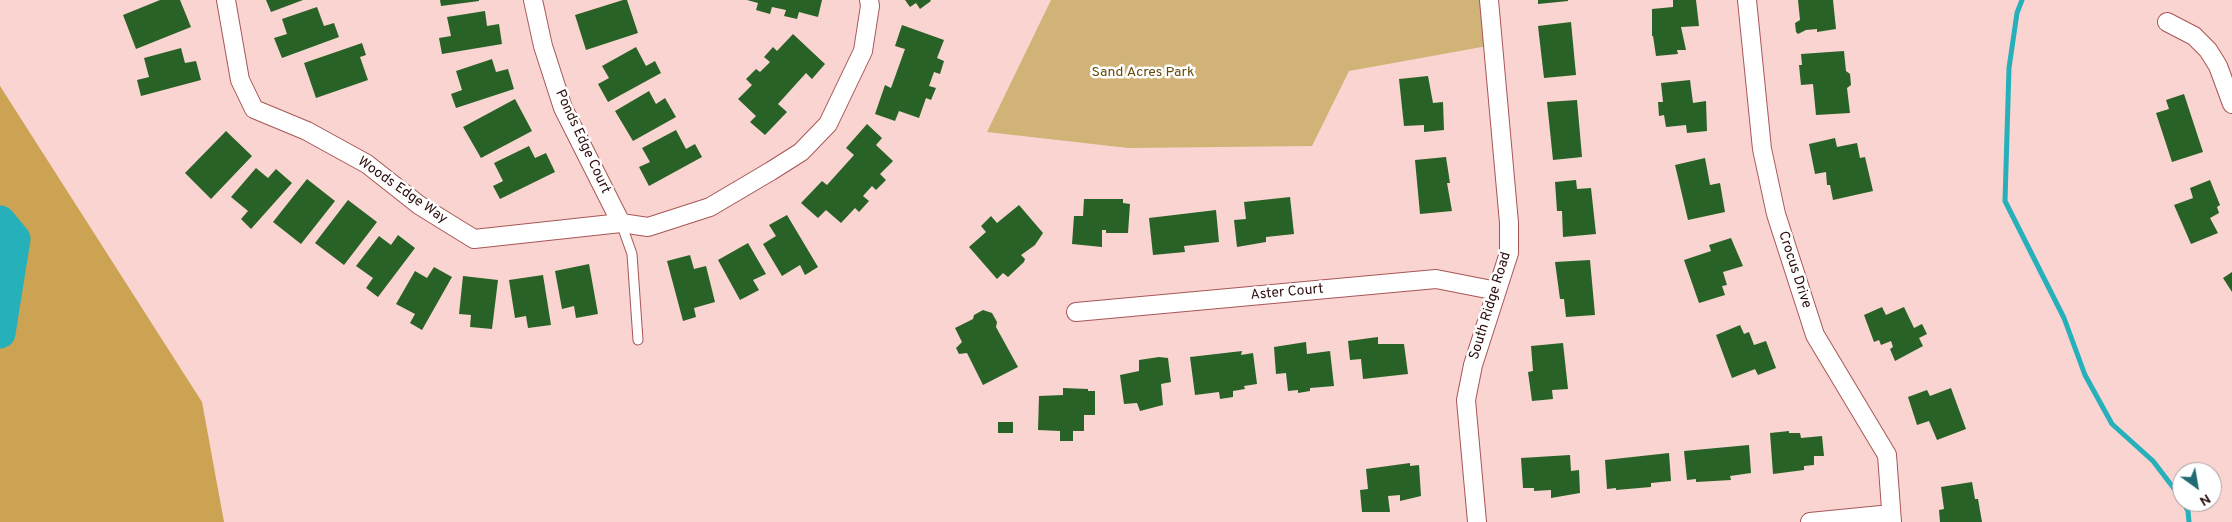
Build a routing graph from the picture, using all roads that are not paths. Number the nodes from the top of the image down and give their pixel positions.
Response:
1 (533, 0) edge
2 (869, 0) edge
3 (1489, 0) edge
4 (1747, 0) edge
5 (228, 3) edge
6 (2167, 22) dead end
7 (2232, 104) edge
8 (621, 223) junction
9 (1497, 291) junction
10 (1076, 312) dead end
11 (638, 340) dead end
12 (1892, 518) edge
13 (1478, 522) edge
14 (1810, 522) edge

1 - 8 street, Ponds Edge Court
2 - 8 street, Woods Edge Way
3 - 9 street, South Ridge Road
4 - 12 street, Crocus Drive
5 - 8 street, Woods Edge Way
6 - 7 street
8 - 11 lane
9 - 10 street, Aster Court
9 - 13 street, South Ridge Road
12 - 14 street

